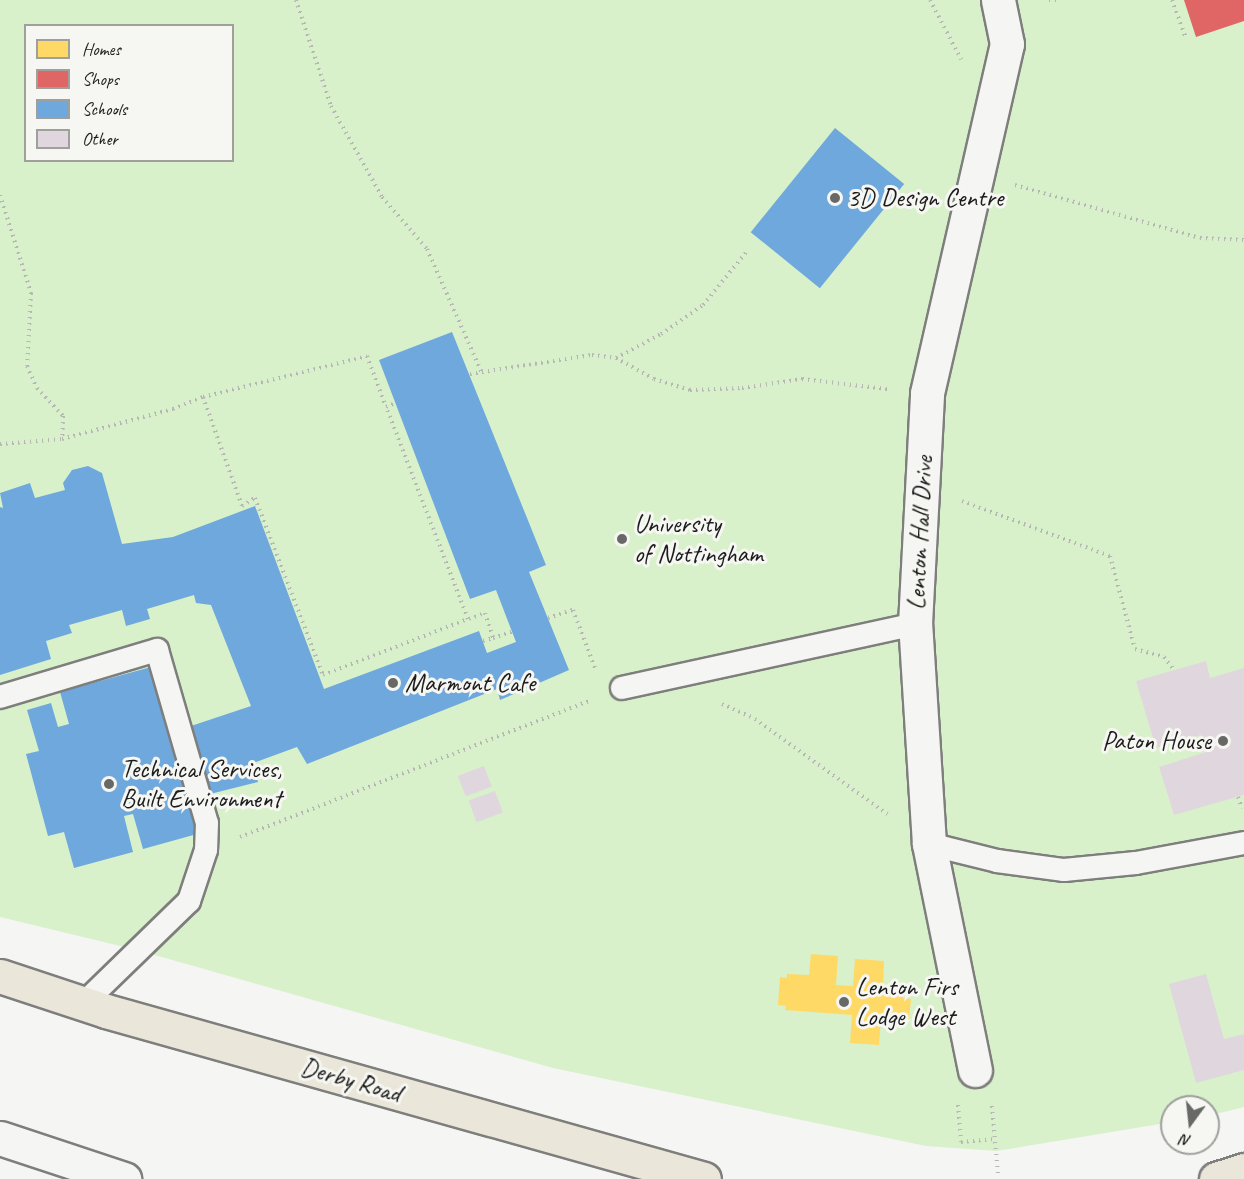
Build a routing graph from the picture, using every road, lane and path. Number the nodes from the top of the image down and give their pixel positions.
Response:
1 (296, 0) edge
2 (999, 0) edge
3 (1049, 0) edge
4 (1059, 0) edge
5 (1172, 0) edge
6 (1185, 36) dead end
7 (976, 174) junction
8 (0, 195) edge
9 (1244, 240) edge
10 (748, 250) dead end
11 (616, 358) junction
12 (470, 374) dead end
13 (482, 374) junction
14 (927, 393) junction
15 (203, 397) junction
16 (395, 403) dead end
17 (386, 407) junction
18 (62, 439) junction
19 (0, 444) edge
20 (922, 486) junction
21 (548, 618) dead end
22 (469, 619) dead end
23 (915, 624) junction
24 (512, 632) dead end
25 (493, 638) junction
26 (483, 641) dead end
27 (1173, 670) dead end
28 (613, 692) junction
29 (0, 697) edge
30 (716, 701) dead end
31 (1244, 843) edge
32 (929, 844) junction
33 (206, 850) junction
34 (0, 976) edge
35 (82, 1004) junction
36 (975, 1070) dead end
37 (0, 1137) edge
38 (995, 1139) dead end
39 (1244, 1170) edge
40 (998, 1174) dead end
41 (124, 1179) edge
42 (704, 1179) edge
43 (1216, 1179) edge

1 - 13 path
2 - 7 street, Lenton Hall Drive
3 - 4 path
5 - 6 path
7 - 9 path
7 - 14 street, Lenton Hall Drive
8 - 18 path
10 - 11 path
11 - 13 path
11 - 14 path
12 - 13 path
14 - 20 street, Lenton Hall Drive
15 - 17 path
15 - 17 path
15 - 18 path
16 - 17 path
18 - 19 path
20 - 23 street, Lenton Hall Drive
20 - 27 path
21 - 28 path
22 - 25 path
23 - 28 lane
23 - 32 street, Lenton Hall Drive
24 - 25 path
25 - 26 path
28 - 33 path
29 - 33 lane
30 - 32 path
31 - 32 lane
32 - 36 street, Lenton Hall Drive
33 - 35 lane
34 - 35 highway, Derby Road
35 - 42 highway, Derby Road
37 - 41 street
38 - 40 path
39 - 43 highway

